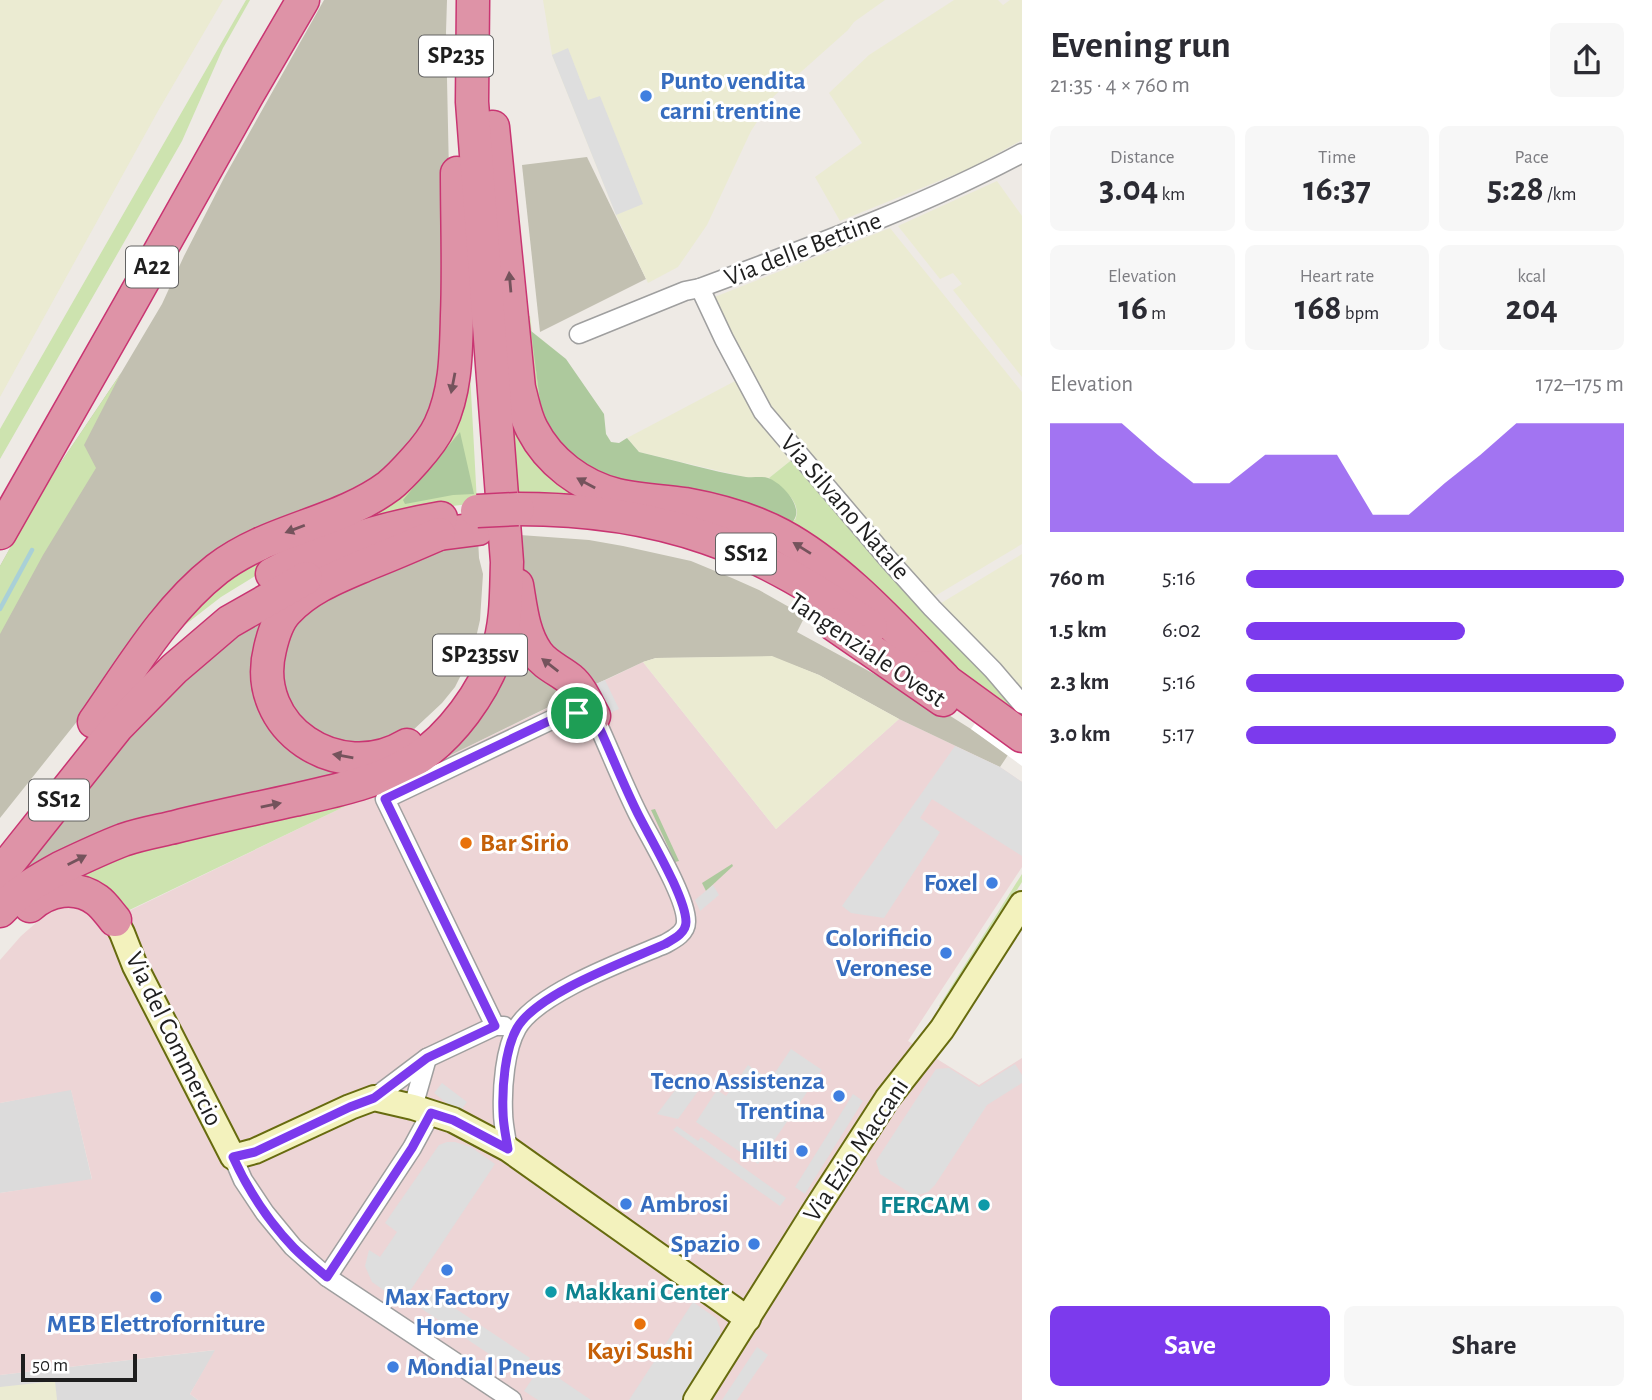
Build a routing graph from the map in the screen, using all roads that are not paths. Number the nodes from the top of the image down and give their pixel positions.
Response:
1 (282, 0) edge
2 (303, 0) edge
3 (455, 0) edge
4 (473, 14) edge
5 (457, 112) junction
6 (1022, 153) edge
7 (699, 288) junction
8 (579, 334) dead end
9 (0, 495) edge
10 (519, 518) junction
11 (478, 520) junction
12 (0, 533) edge
13 (439, 534) junction
14 (507, 562) junction
15 (944, 678) junction
16 (1022, 704) edge
17 (594, 716) junction
18 (980, 716) junction
19 (94, 722) junction
20 (1022, 736) edge
21 (1022, 756) edge
22 (0, 842) edge
23 (0, 874) edge
24 (1022, 904) edge
25 (0, 911) edge
26 (115, 920) joint
27 (0, 932) edge
28 (495, 1026) junction
29 (518, 1026) junction
30 (427, 1058) junction
31 (374, 1098) junction
32 (422, 1110) junction
33 (508, 1149) junction
34 (233, 1157) junction
35 (327, 1277) junction
36 (748, 1318) junction
37 (512, 1400) edge
38 (696, 1400) edge

1 - 9 highway, A22
2 - 12 highway, A22
3 - 5 highway, SP235
4 - 14 highway, SP235sv
15 -> 4 highway, SP235sv
5 -> 13 highway, SP235sv
5 -> 19 highway
6 - 7 street, Via delle Bettine
7 - 8 street, Via delle Bettine
7 - 16 street, Via Silvano Natale
10 - 11 highway, Tangenziale Ovest / SS12
10 - 15 highway, Tangenziale Ovest / SS12
10 - 18 highway, Tangenziale Ovest / SS12
11 - 13 highway, Tangenziale Ovest / SS12
11 - 19 highway, Tangenziale Ovest / SS12
13 - 23 highway, Tangenziale Ovest / SS12
17 -> 14 highway
25 -> 14 highway, SP235sv
15 - 18 highway, Tangenziale Ovest / SS12
17 - 28 street
17 - 29 street
18 - 20 highway, Tangenziale Ovest / SS12
18 - 21 highway, Tangenziale Ovest / SS12
19 - 22 highway, Tangenziale Ovest / SS12
24 - 36 street, Via Ezio Maccani
26 - 27 highway
26 - 34 street, Via del Commercio
28 - 29 street, Via del Commercio
28 - 30 street, Via del Commercio
29 - 33 street
30 - 31 street, Via del Commercio
30 - 32 street
31 - 32 street
31 - 34 street, Via del Commercio
32 - 33 street
32 - 35 street
33 - 36 street
34 - 35 street, Via del Commercio
35 - 37 street, Via del Commercio
36 - 38 street, Via Ezio Maccani

